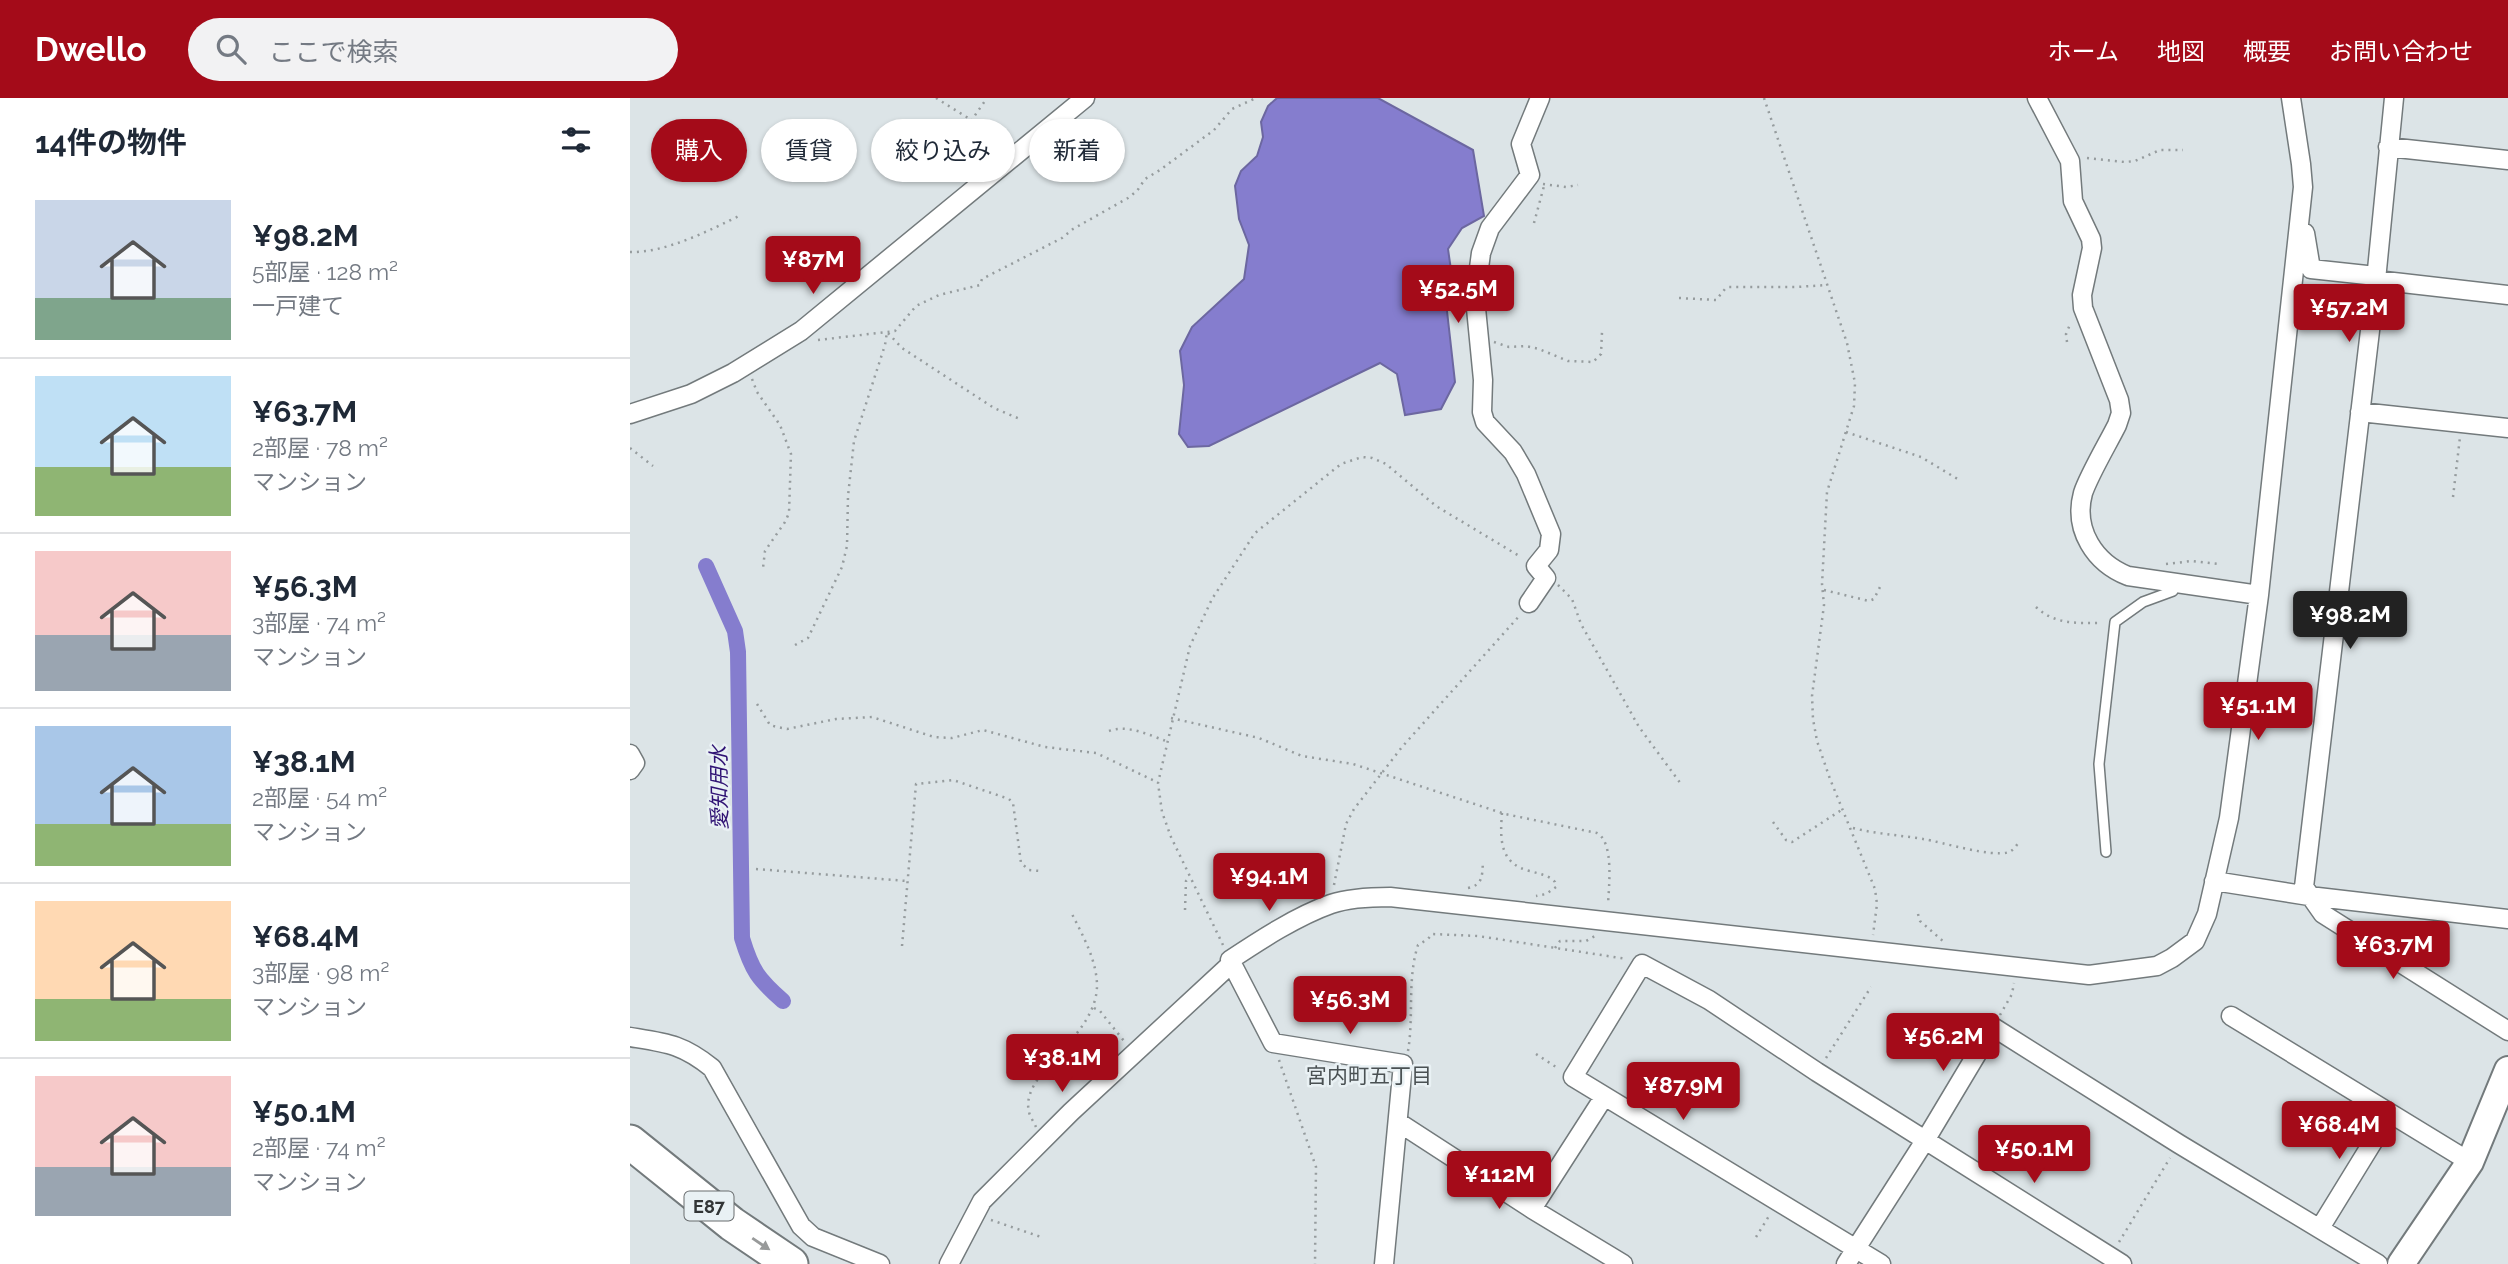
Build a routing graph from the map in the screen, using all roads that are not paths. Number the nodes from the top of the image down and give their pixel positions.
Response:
1 (1085, 98) edge
2 (1540, 98) edge
3 (2037, 98) edge
4 (2291, 98) edge
5 (2393, 98) edge
6 (2388, 147) junction
7 (2508, 160) edge
8 (2300, 225) junction
9 (2376, 278) junction
10 (2508, 295) edge
11 (2360, 412) junction
12 (630, 414) edge
13 (2508, 428) edge
14 (2176, 583) junction
15 (2259, 595) junction
16 (1529, 603) road end
17 (630, 754) edge
18 (630, 770) edge
19 (2106, 852) dead end
20 (2214, 881) junction
21 (2309, 896) junction
22 (2508, 919) edge
23 (1231, 961) junction
24 (2231, 1016) dead end
25 (2508, 1031) edge
26 (630, 1037) edge
27 (2508, 1069) edge
28 (1604, 1097) junction
29 (2390, 1114) junction
30 (1398, 1122) junction
31 (1926, 1139) junction
32 (630, 1142) edge
33 (2470, 1163) junction
34 (630, 1172) edge
35 (1532, 1209) junction
36 (2320, 1228) junction
37 (1855, 1248) junction
38 (2116, 1260) edge
39 (751, 1264) edge
40 (791, 1264) edge
41 (880, 1264) edge
42 (949, 1264) edge
43 (1384, 1264) edge
44 (1623, 1264) edge
45 (1846, 1264) edge
46 (1881, 1264) edge
47 (2378, 1264) edge
48 (2401, 1264) edge

1 - 12 street
2 - 16 street
3 - 14 street
4 - 8 street
5 - 6 street
6 - 7 street
6 - 9 street
8 - 9 street
8 - 15 street
9 - 10 street
9 - 11 street
11 - 13 street
11 - 21 street
14 - 15 street
14 - 19 lane
15 - 20 street
17 - 18 street
20 - 21 street
20 - 23 street
21 - 22 street
21 - 25 street
23 - 30 street
23 - 42 street
24 - 29 street
26 - 41 street
27 - 33 street
28 - 31 street
28 - 35 street
28 - 37 street
29 - 33 street
29 - 36 street
30 - 35 street
30 - 43 street
31 - 36 street
31 - 37 street
31 - 38 street
32 -> 40 highway, E87
33 - 48 street
34 - 39 highway, E87
35 - 44 street
36 - 47 street
37 - 45 street
37 - 46 street

